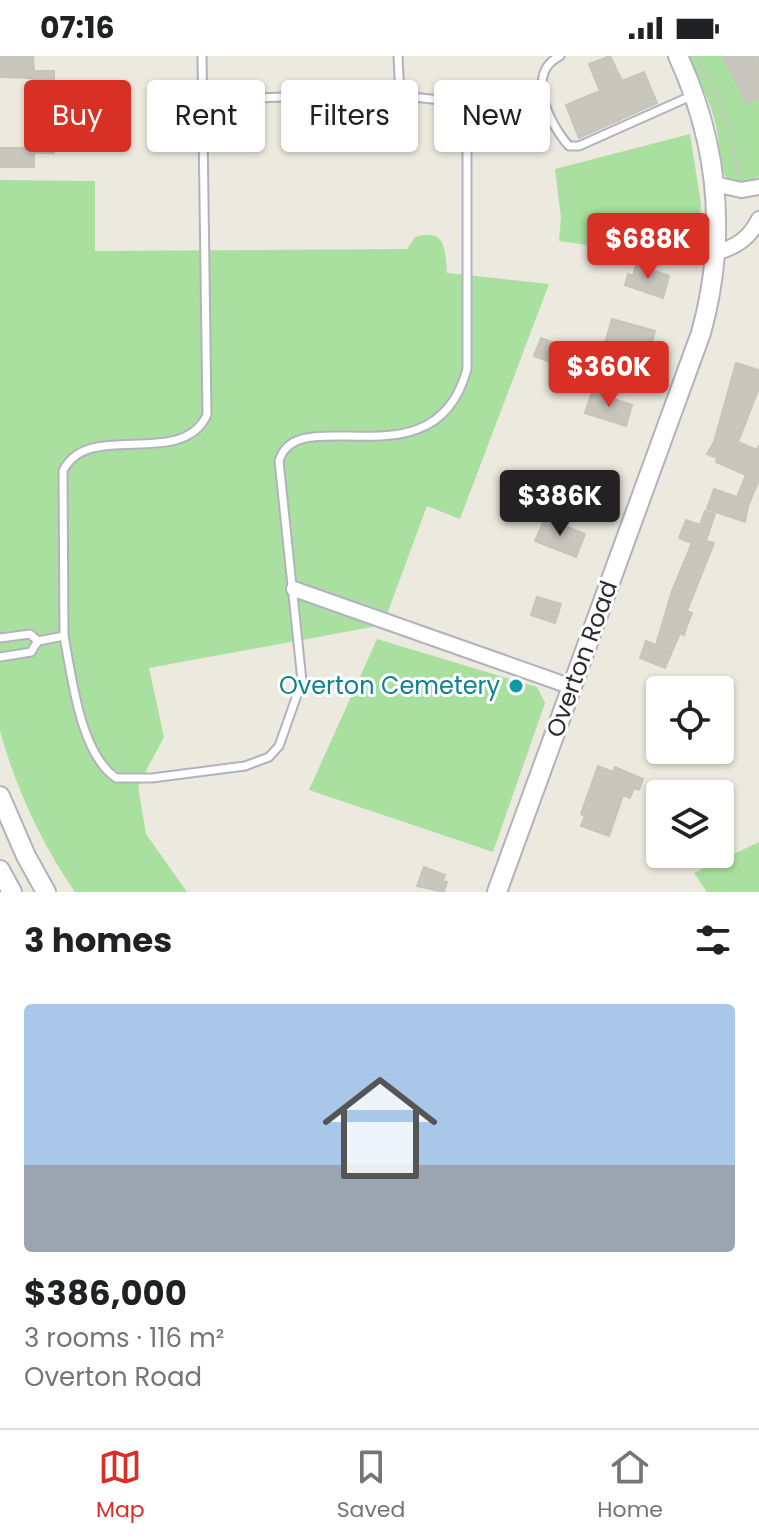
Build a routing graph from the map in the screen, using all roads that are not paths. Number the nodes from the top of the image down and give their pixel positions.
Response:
1 (202, 56) edge
2 (398, 56) edge
3 (560, 56) edge
4 (678, 56) edge
5 (203, 80) edge
6 (399, 80) edge
7 (696, 94) junction
8 (418, 99) edge
9 (204, 152) edge
10 (715, 184) junction
11 (759, 187) edge
12 (759, 219) edge
13 (716, 253) junction
14 (294, 589) junction
15 (64, 636) junction
16 (0, 638) edge
17 (38, 641) junction
18 (0, 657) edge
19 (572, 687) junction
20 (0, 796) edge
21 (0, 870) edge
22 (12, 892) edge
23 (46, 892) edge
24 (497, 892) edge

1 - 5 lane
2 - 6 lane
3 - 7 lane
4 - 7 street, Overton Road
7 - 10 street, Overton Road
8 - 14 lane
9 - 15 lane
10 - 11 street
10 - 13 street, Overton Road
12 - 13 street
13 - 19 street, Overton Road
14 - 15 lane
14 - 19 street
15 - 17 lane
16 - 17 lane
17 - 18 lane
19 - 24 street, Overton Road
20 - 23 street
21 - 22 street

